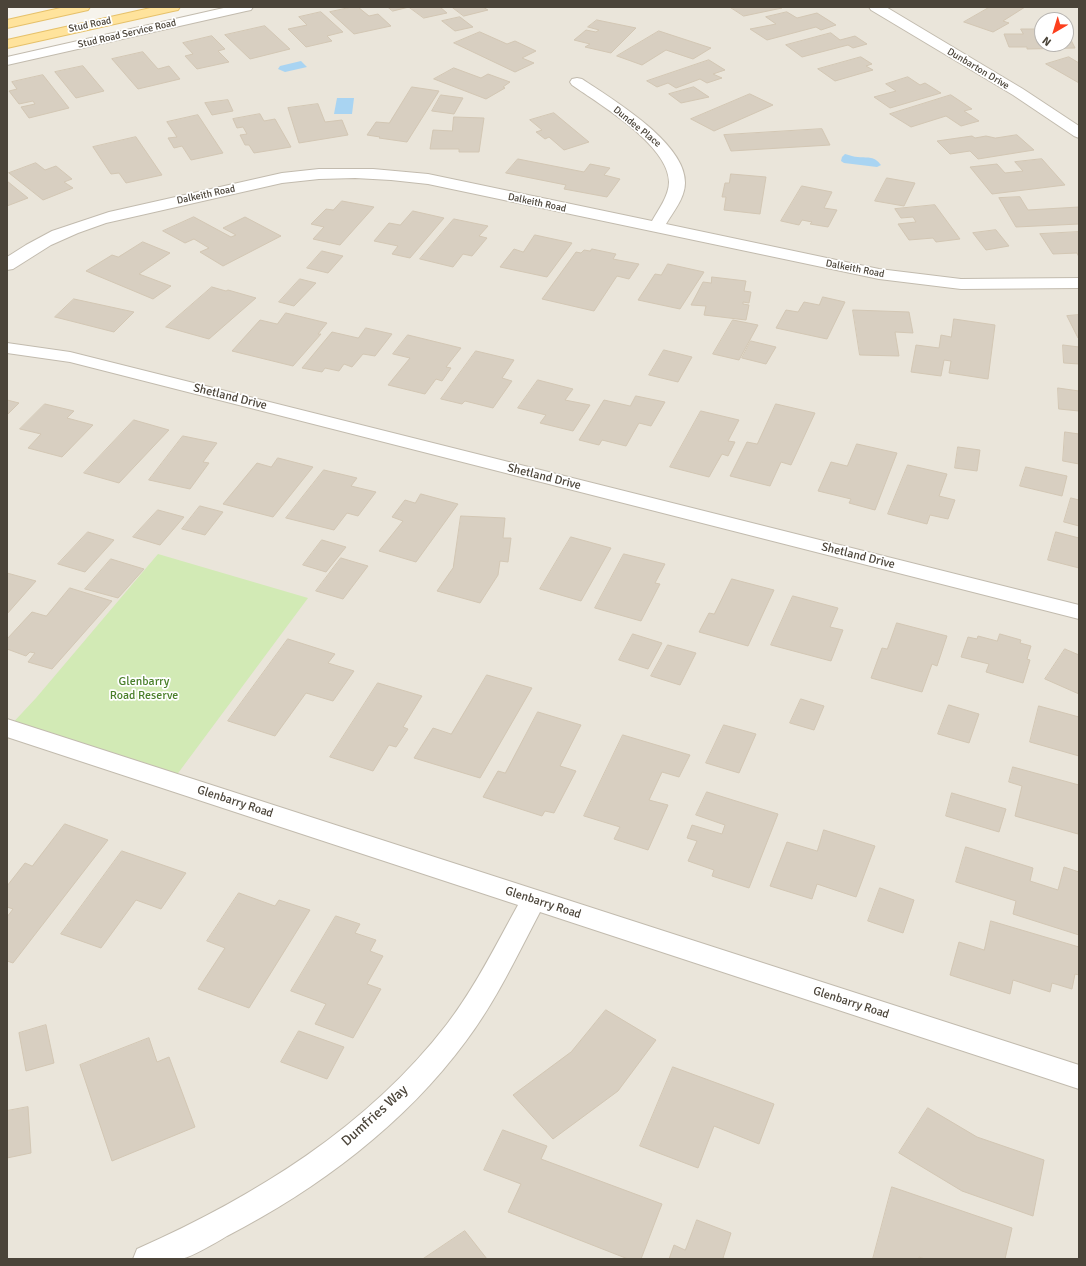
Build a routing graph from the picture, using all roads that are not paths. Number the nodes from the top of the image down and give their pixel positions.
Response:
1 (83, 7) edge
2 (173, 7) edge
3 (246, 7) edge
4 (900, 9) dead end
5 (881, 10) edge
6 (7, 24) edge
7 (7, 44) edge
8 (7, 61) edge
9 (577, 82) dead end
10 (1079, 133) edge
11 (656, 228) junction
12 (7, 265) edge
13 (1079, 283) edge
14 (7, 348) edge
15 (1079, 612) edge
16 (7, 728) edge
17 (533, 900) junction
18 (1079, 1077) edge
19 (148, 1259) edge

1 - 6 main road, Stud Road
2 - 7 main road, Stud Road
3 - 8 street, Stud Road Service Road
4 - 5 street
5 - 10 street, Dunbarton Drive
9 - 11 street, Dundee Place
11 - 12 street, Dalkeith Road
11 - 13 street, Dalkeith Road
14 - 15 street, Shetland Drive
16 - 17 street, Glenbarry Road
17 - 18 street, Glenbarry Road
17 - 19 street, Dumfries Way

